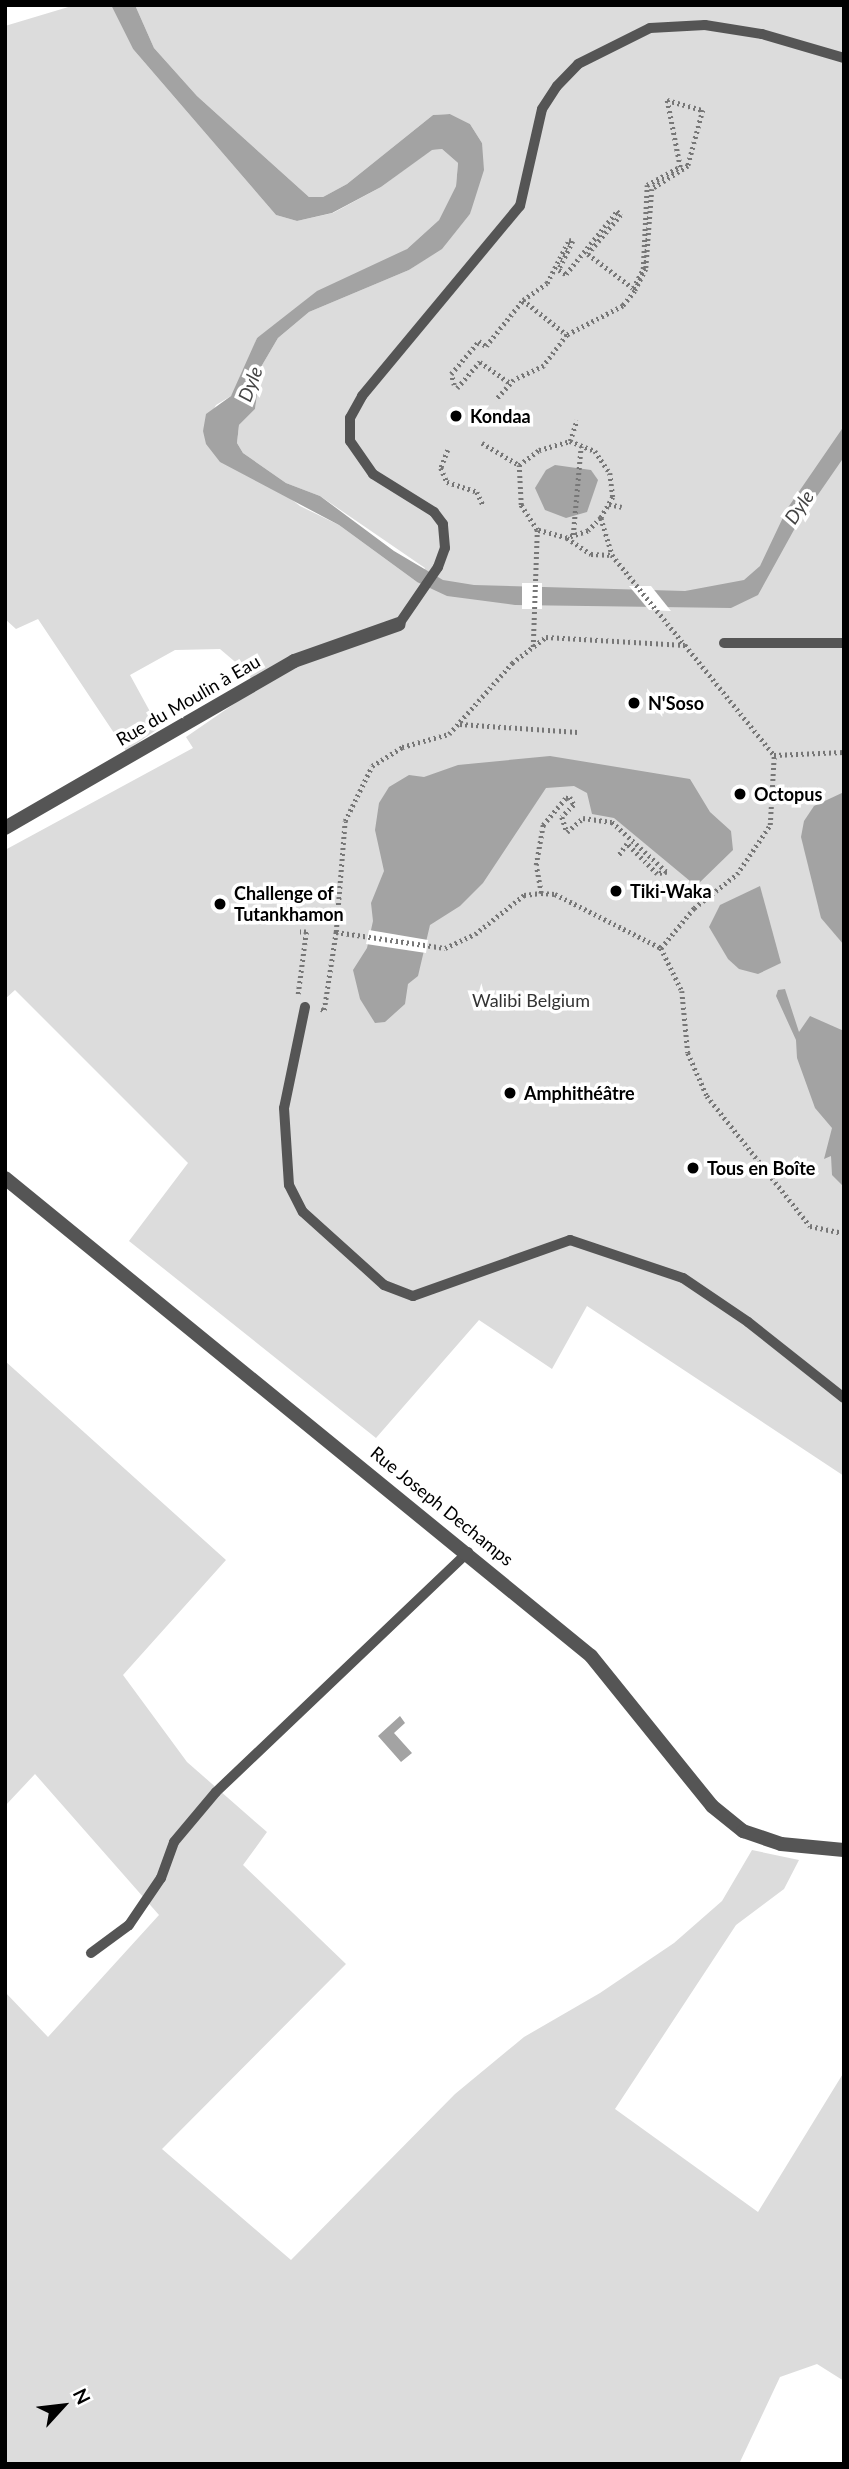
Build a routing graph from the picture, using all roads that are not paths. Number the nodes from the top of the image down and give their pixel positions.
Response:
1 (844, 58) edge
2 (405, 619) joint
3 (724, 643) dead end
4 (844, 643) edge
5 (5, 828) edge
6 (305, 1007) road end
7 (5, 1178) edge
8 (844, 1398) edge
9 (468, 1552) junction
10 (844, 1850) edge
11 (91, 1953) dead end

1 - 2 lane
2 - 5 street, Rue du Moulin à Eau
3 - 4 lane
6 - 8 lane
7 - 9 street, Rue Joseph Dechamps
9 - 10 street, Rue Joseph Dechamps
9 - 11 lane

